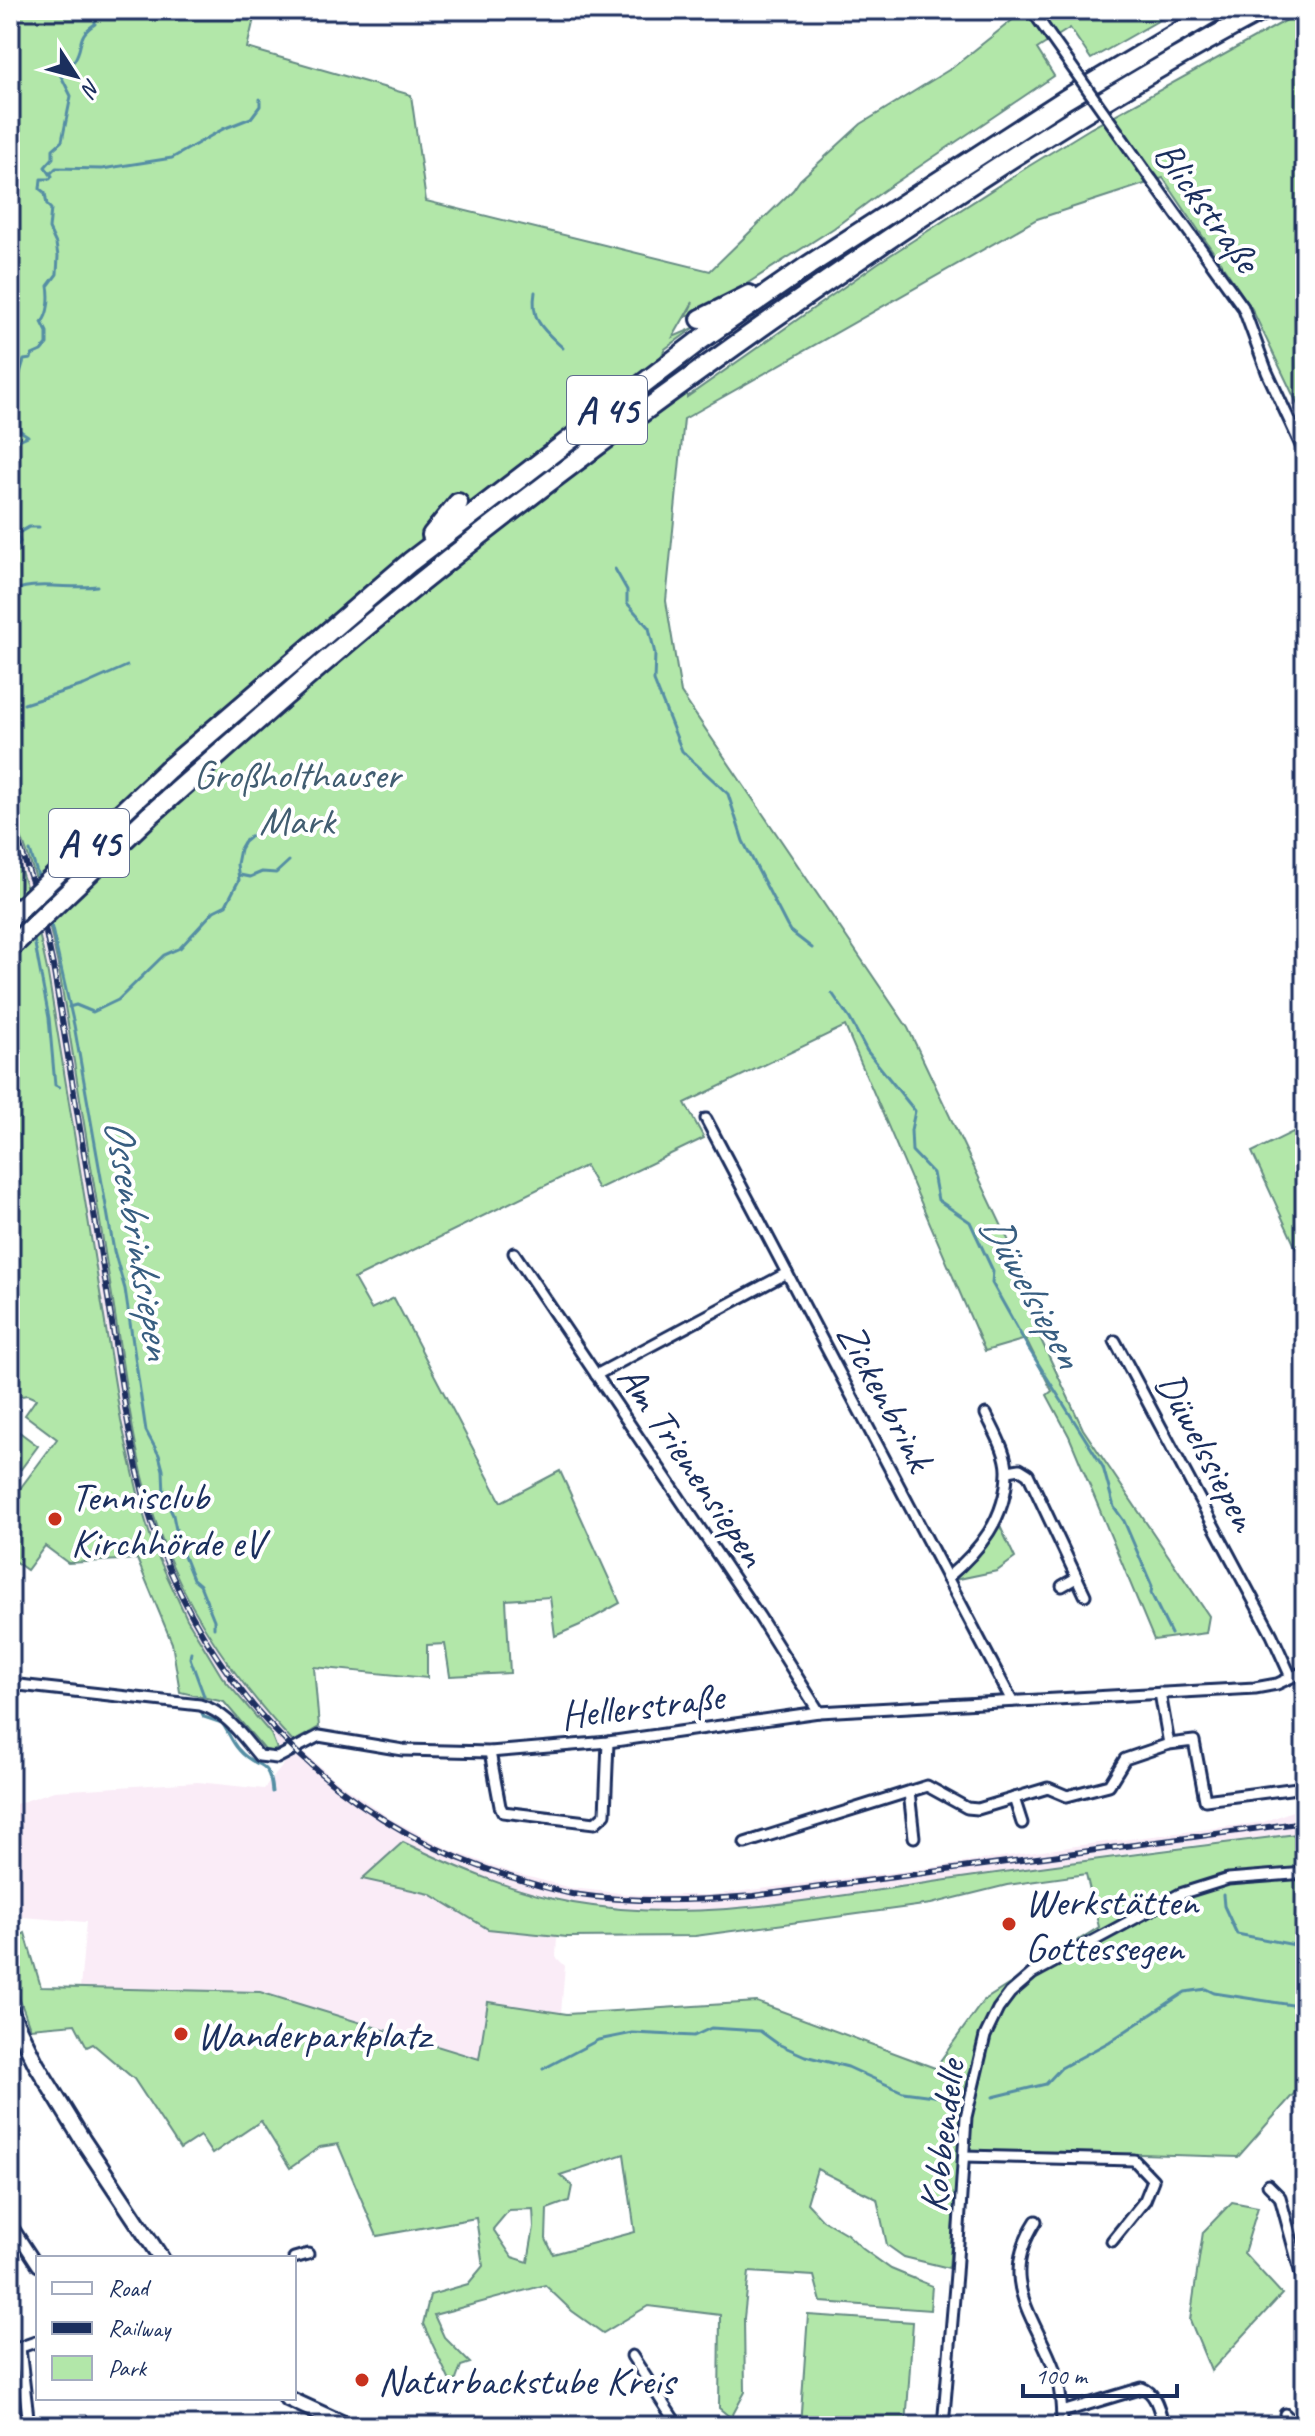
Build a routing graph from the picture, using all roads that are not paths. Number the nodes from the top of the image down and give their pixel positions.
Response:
1 (1216, 10) edge
2 (1263, 10) edge
3 (1034, 13) edge
4 (809, 265) junction
5 (701, 319) dead end
6 (747, 337) junction
7 (694, 386) dead end
8 (1305, 454) edge
9 (458, 503) dead end
10 (410, 562) junction
11 (424, 594) dead end
12 (381, 614) junction
13 (10, 918) edge
14 (10, 948) edge
15 (706, 1119) dead end
16 (514, 1253) dead end
17 (787, 1273) junction
18 (1115, 1341) dead end
19 (596, 1375) junction
20 (986, 1414) dead end
21 (1008, 1471) junction
22 (947, 1578) junction
23 (1076, 1578) junction
24 (1062, 1586) dead end
25 (1085, 1595) dead end
26 (1305, 1671) edge
27 (1291, 1677) junction
28 (10, 1684) edge
29 (1160, 1693) junction
30 (1012, 1701) junction
31 (819, 1712) junction
32 (608, 1742) junction
33 (1169, 1744) junction
34 (490, 1752) junction
35 (1305, 1787) edge
36 (909, 1792) junction
37 (1014, 1798) junction
38 (1022, 1823) dead end
39 (914, 1837) dead end
40 (745, 1843) dead end
41 (1305, 1873) edge
42 (10, 2014) edge
43 (964, 2156) junction
44 (1268, 2185) dead end
45 (1036, 2221) dead end
46 (10, 2223) edge
47 (1112, 2241) dead end
48 (308, 2254) dead end
49 (160, 2256) edge
50 (296, 2257) edge
51 (36, 2263) edge
52 (1305, 2289) edge
53 (36, 2342) edge
54 (15, 2349) edge
55 (632, 2356) dead end
56 (291, 2400) edge
57 (1062, 2412) junction
58 (1285, 2414) dead end
59 (338, 2424) edge
60 (29, 2426) edge
61 (678, 2426) edge
62 (943, 2426) edge
63 (1062, 2426) edge
64 (1164, 2426) edge
65 (1296, 2426) edge

1 - 4 highway, A 45
2 - 6 highway, A 45
3 - 8 street, Blickstraße, bridge
4 - 5 highway
4 - 10 highway, A 45
6 - 7 highway
6 - 12 highway, A 45
9 - 10 highway
10 - 13 highway, A 45, bridge
11 - 12 highway
12 - 14 highway, A 45, bridge
15 - 17 street, Zickenbrink
16 - 19 street, Am Trienensiepen
17 - 19 street
17 - 22 street, Zickenbrink
18 - 27 street, Düwelssiepen
19 - 31 street, Am Trienensiepen
20 - 21 street
21 - 22 street
21 - 23 street
22 - 30 street, Zickenbrink
23 - 24 street
23 - 25 street
26 - 27 street, Hellerstraße
27 - 29 street, Hellerstraße
28 - 34 street, Hellerstraße
29 - 30 street, Hellerstraße
29 - 33 street
30 - 31 street, Hellerstraße
31 - 32 street, Hellerstraße
32 - 34 street, Hellerstraße
32 - 34 street
33 - 35 street
33 - 37 street
36 - 37 street
36 - 39 street
36 - 40 street
37 - 38 street
41 - 43 street, Kobbendelle
42 - 49 main road
43 - 47 street
43 - 62 street, Kobbendelle
44 - 52 street
45 - 57 street
46 - 51 street
48 - 50 street
53 - 54 street
54 - 60 street
55 - 61 street
56 - 59 main road
57 - 63 street
57 - 64 street
58 - 65 street

